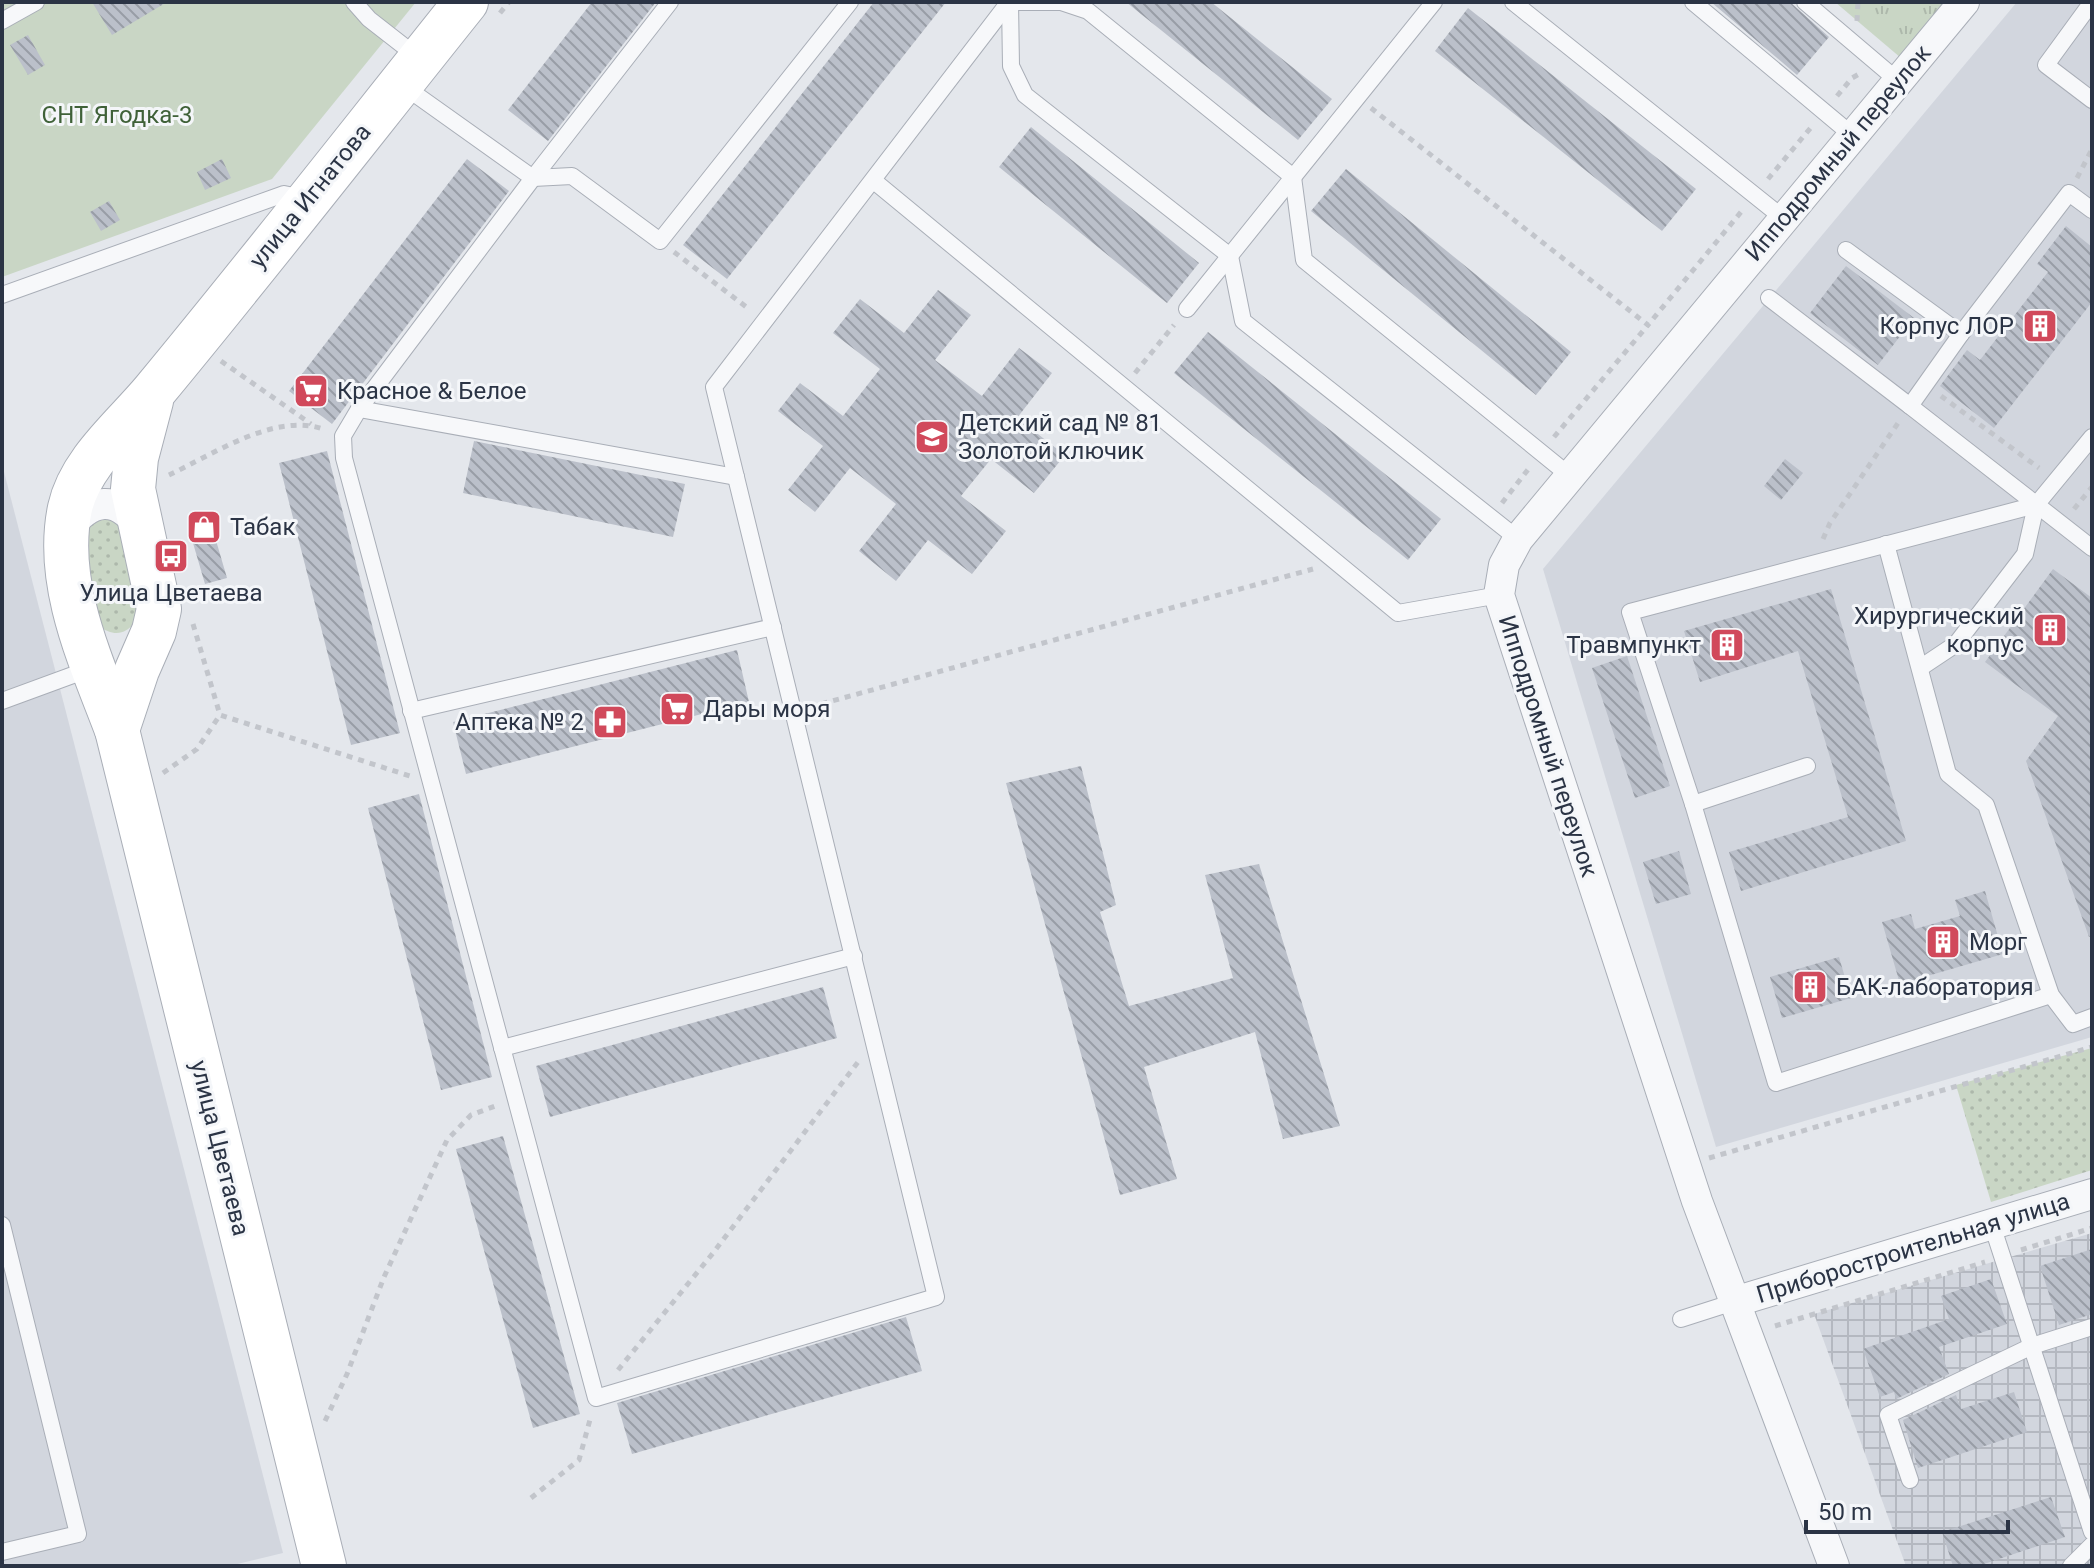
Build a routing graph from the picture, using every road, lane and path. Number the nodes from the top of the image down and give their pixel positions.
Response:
1 (36, 2) edge
2 (354, 2) edge
3 (509, 2) edge
4 (670, 2) edge
5 (850, 2) edge
6 (1009, 2) edge
7 (1434, 2) edge
8 (1513, 2) edge
9 (1693, 2) edge
10 (1805, 2) edge
11 (1964, 2) edge
12 (2092, 2) edge
13 (478, 13) edge
14 (2, 21) edge
15 (411, 71) junction
16 (1888, 72) junction
17 (1358, 97) junction
18 (2092, 100) edge
19 (1824, 112) junction
20 (1852, 135) junction
21 (2092, 149) edge
22 (1293, 177) junction
23 (533, 178) junction
24 (874, 181) junction
25 (2069, 193) junction
26 (1755, 196) junction
27 (308, 201) junction
28 (2092, 210) edge
29 (1783, 218) junction
30 (660, 241) junction
31 (1846, 250) dead end
32 (1230, 256) junction
33 (2, 295) edge
34 (1769, 298) dead end
35 (1187, 309) joint
36 (765, 322) junction
37 (1961, 334) junction
38 (230, 349) dead end
39 (221, 361) junction
40 (212, 371) dead end
41 (1925, 384) junction
42 (1124, 387) junction
43 (155, 391) junction
44 (1910, 406) junction
45 (359, 409) junction
46 (311, 425) junction
47 (343, 436) junction
48 (2092, 437) edge
49 (1570, 476) junction
50 (736, 477) junction
51 (159, 480) dead end
52 (2056, 481) junction
53 (2036, 505) junction
54 (68, 528) junction
55 (141, 528) junction
56 (1518, 539) junction
57 (1886, 544) junction
58 (2092, 548) edge
59 (1813, 562) junction
60 (1337, 563) junction
61 (1499, 595) junction
62 (172, 621) junction
63 (773, 627) junction
64 (88, 652) junction
65 (1920, 668) junction
66 (2, 701) edge
67 (411, 711) junction
68 (794, 711) junction
69 (117, 730) junction
70 (1807, 766) dead end
71 (430, 782) junction
72 (1693, 804) junction
73 (854, 956) junction
74 (2051, 995) junction
75 (2092, 1017) edge
76 (874, 1040) junction
77 (2092, 1047) edge
78 (502, 1048) junction
79 (515, 1098) junction
80 (1711, 1159) dead end
81 (2092, 1194) edge
82 (2, 1225) edge
83 (1992, 1225) junction
84 (2092, 1228) edge
85 (2002, 1256) junction
86 (1734, 1302) junction
87 (1681, 1319) dead end
88 (1775, 1326) dead end
89 (2092, 1327) edge
90 (2032, 1346) junction
91 (596, 1398) junction
92 (322, 1427) dead end
93 (1910, 1480) dead end
94 (531, 1498) dead end
95 (2092, 1532) edge
96 (2092, 1545) edge
97 (2, 1552) edge
98 (324, 1566) edge
99 (1834, 1566) edge
100 (2071, 1566) edge

1 - 14 lane
2 - 15 lane
3 - 13 path
4 - 23 lane
5 - 30 lane
6 - 22 lane
6 - 24 lane
6 - 32 lane
7 - 17 lane
8 - 26 lane
9 - 19 lane
10 - 16 lane
11 - 16 street, Ипподромный переулок
12 - 18 lane
13 - 15 main road, улица Игнатова
15 - 23 lane
15 - 27 main road, улица Игнатова
16 - 19 path
16 - 20 street, Ипподромный переулок
17 - 22 lane
17 - 26 path
19 - 20 lane
19 - 26 path
20 - 29 street, Ипподромный переулок
21 - 25 path
22 - 32 lane
22 - 49 lane
23 - 30 lane
23 - 45 lane
24 - 36 lane
24 - 42 lane
25 - 28 lane
25 - 37 lane
26 - 29 lane
27 - 33 lane
27 - 43 main road, улица Игнатова
29 - 49 street, Ипподромный переулок
30 - 36 path
31 - 37 lane
32 - 35 lane
32 - 56 lane
34 - 44 lane
35 - 42 path
36 - 50 lane
37 - 41 lane
38 - 39 path
39 - 40 path
39 - 46 path
41 - 44 lane
41 - 52 path
42 - 60 lane
43 - 54 main road, улица Игнатова
43 - 55 main road, улица Игнатова
44 - 53 lane
44 - 59 path
45 - 47 lane
45 - 50 lane
46 - 47 path
46 - 51 path
47 - 67 lane
48 - 52 lane
49 - 56 street, Ипподромный переулок
50 - 63 lane
52 - 53 lane
53 - 57 lane
53 - 58 lane
53 - 65 lane
54 - 55 street
54 - 64 main road, улица Игнатова
55 - 62 main road, улица Игнатова
56 - 61 street, Ипподромный переулок
57 - 59 lane
57 - 65 lane
59 - 72 lane
60 - 61 lane
60 - 68 path
61 - 86 street, Ипподромный переулок
62 - 64 street
62 - 69 main road
62 - 71 path
63 - 67 lane
63 - 68 lane
64 - 66 lane
64 - 69 main road, улица Цветаева
65 - 74 lane
67 - 71 lane
68 - 73 lane
69 - 98 main road, улица Цветаева
70 - 72 lane
71 - 78 lane
72 - 74 lane
73 - 76 lane
73 - 78 lane
74 - 75 lane
76 - 91 path
76 - 91 lane
77 - 80 path
78 - 79 lane
79 - 91 lane
79 - 92 path
81 - 83 street, Приборостроительная улица
82 - 97 lane
83 - 85 lane
83 - 86 street, Приборостроительная улица
84 - 85 path
85 - 88 path
85 - 90 lane
86 - 87 lane
86 - 99 street, Ипподромный переулок
89 - 90 lane
90 - 93 lane
90 - 95 lane
91 - 94 path
96 - 100 lane

